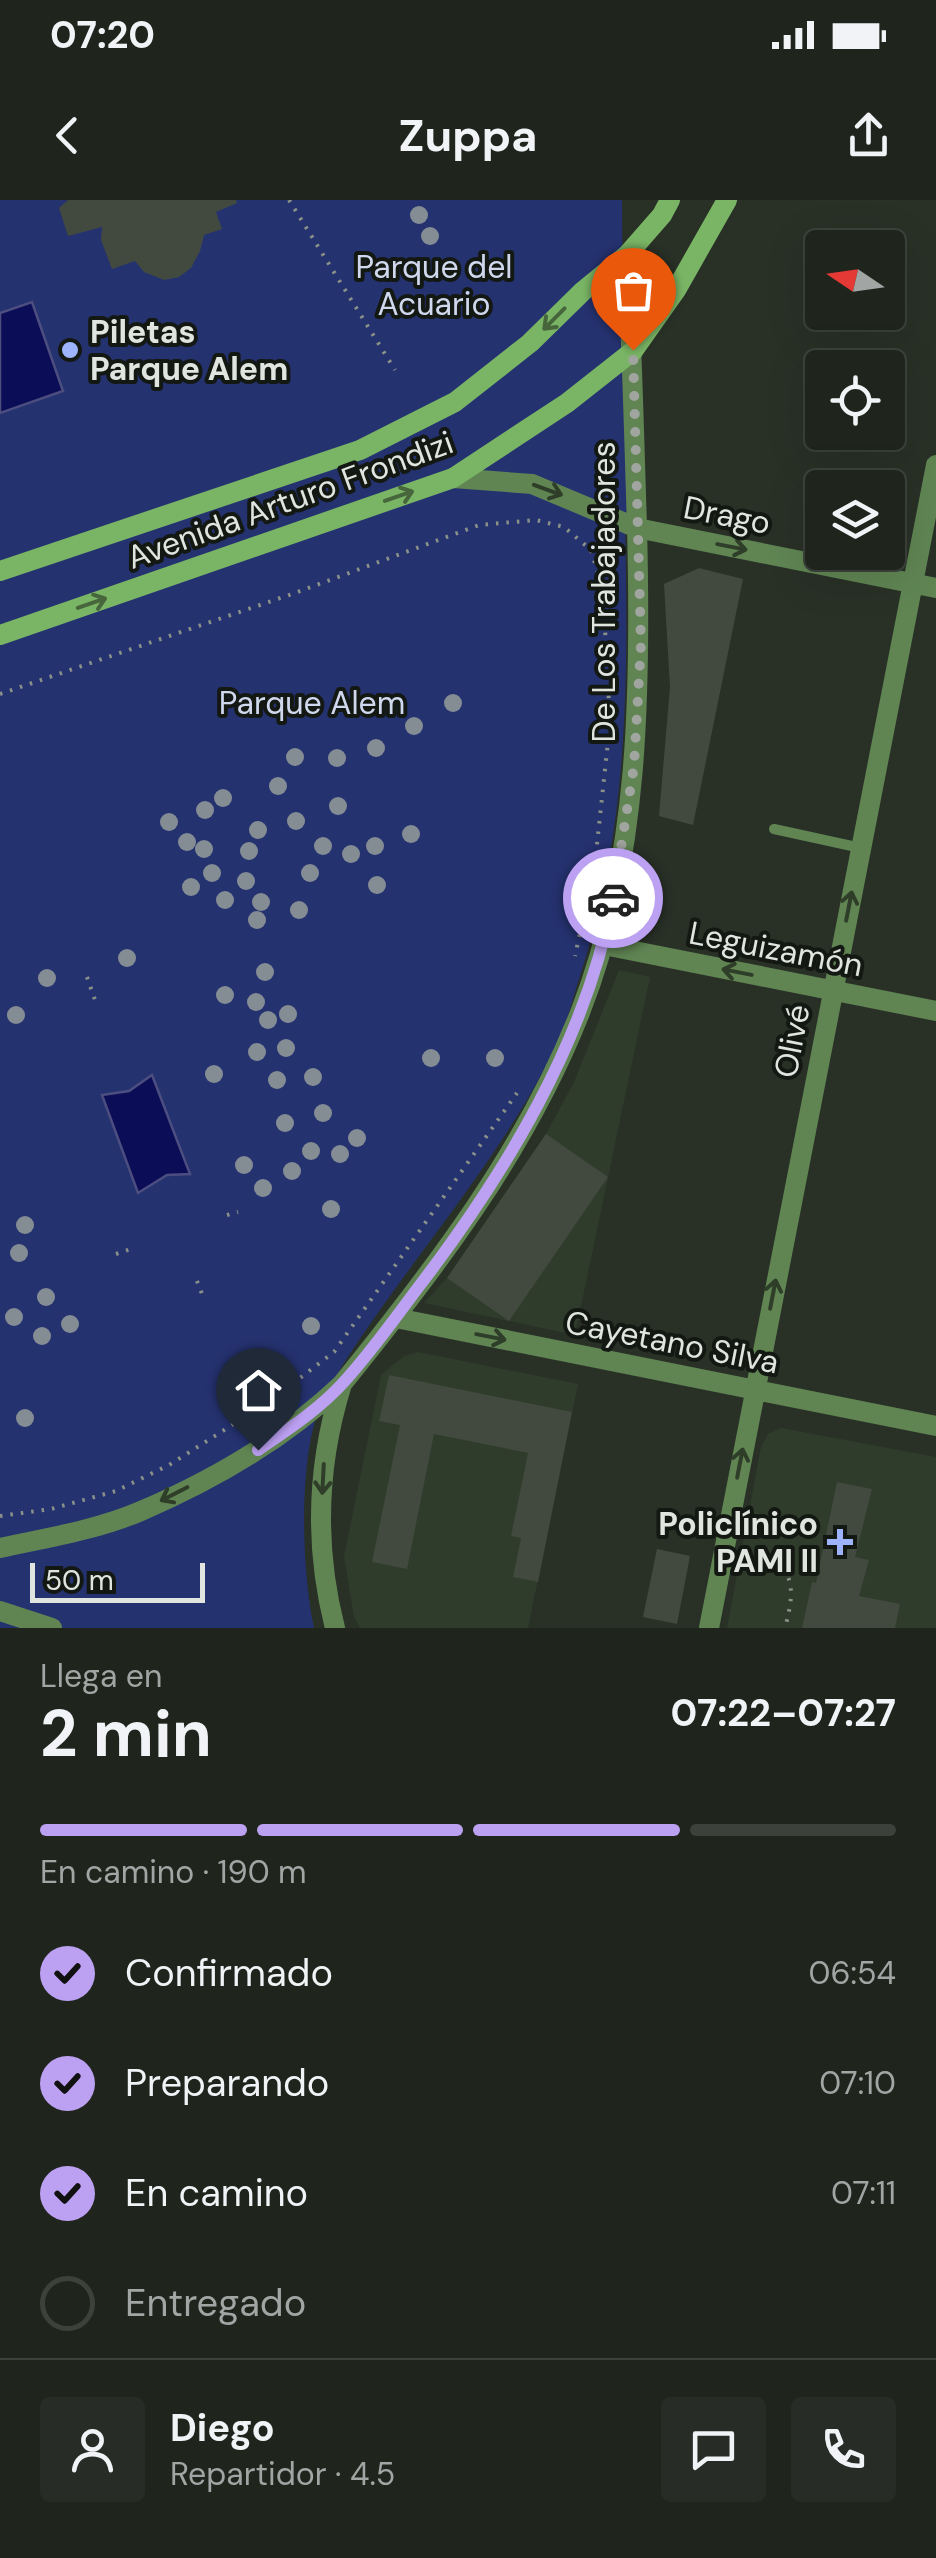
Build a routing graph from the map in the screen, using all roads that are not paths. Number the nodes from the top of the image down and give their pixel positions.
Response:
1 (670, 200) edge
2 (726, 200) edge
3 (628, 255) junction
4 (633, 350) junction
5 (936, 466) edge
6 (453, 478) junction
7 (636, 528) junction
8 (0, 570) edge
9 (912, 584) junction
10 (936, 588) edge
11 (0, 634) edge
12 (774, 828) dead end
13 (860, 848) junction
14 (604, 946) junction
15 (832, 990) junction
16 (936, 1011) edge
17 (396, 1318) junction
18 (342, 1384) junction
19 (754, 1389) junction
20 (936, 1426) edge
21 (0, 1548) edge
22 (0, 1611) edge
23 (52, 1628) edge
24 (335, 1628) edge
25 (708, 1628) edge

1 - 3 main road, Avenida Arturo Frondizi
2 - 4 main road, Avenida Arturo Frondizi
3 - 4 street, De Los Trabajadores
3 -> 8 main road, Avenida Arturo Frondizi
4 - 6 main road, Avenida Arturo Frondizi
4 - 7 street, De Los Trabajadores
5 - 9 street, Olivé
6 -> 7 street, Drago
11 -> 6 main road, Avenida Arturo Frondizi
7 -> 9 street, Drago
7 - 14 street, De Los Trabajadores
9 - 10 street, Drago
9 - 13 street, Olivé
12 - 13 lane
15 -> 13 street, Olivé
15 -> 14 street, Leguizamón
14 - 17 street, De Los Trabajadores
15 - 16 street, Leguizamón
19 -> 15 street, Olivé
17 - 18 street, De Los Trabajadores
17 -> 19 street, Cayetano Silva
18 -> 21 street
18 -> 24 street, De Los Trabajadores
19 - 20 street, Cayetano Silva
25 -> 19 street, Olivé
22 - 23 street

